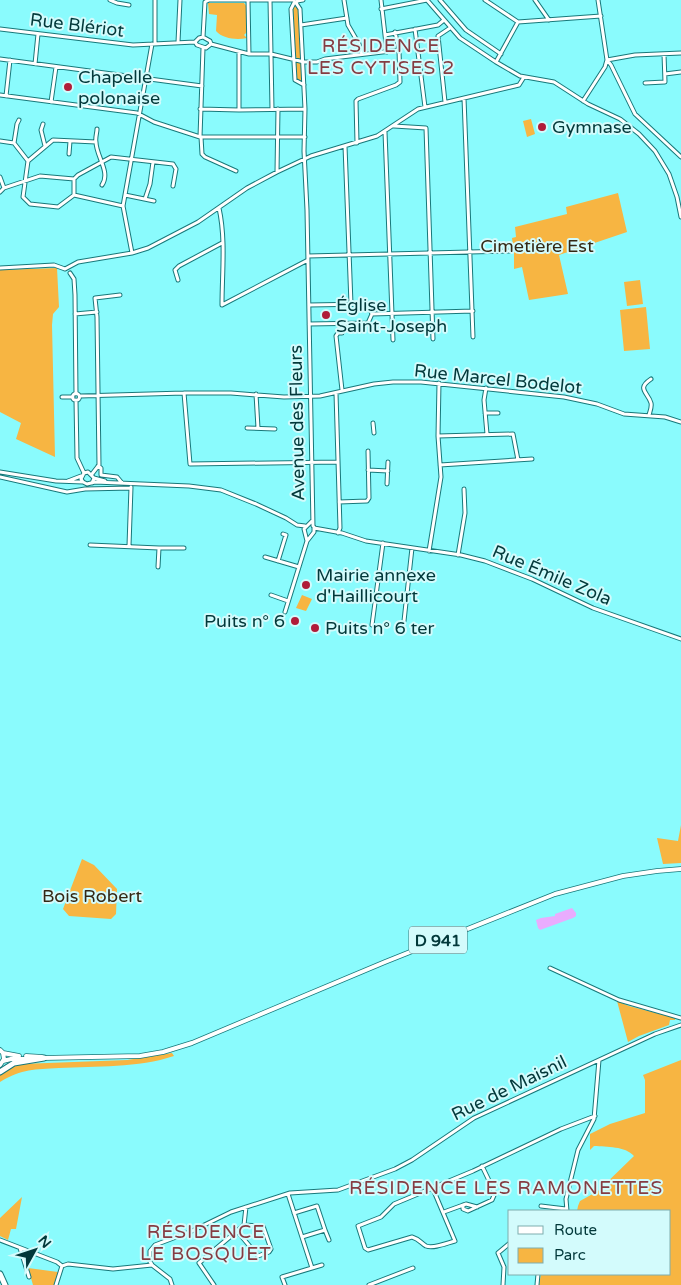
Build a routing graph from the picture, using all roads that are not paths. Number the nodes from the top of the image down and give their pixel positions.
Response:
1 (110, 0) edge
2 (155, 0) edge
3 (180, 0) edge
4 (209, 0) edge
5 (239, 0) edge
6 (248, 0) edge
7 (270, 0) edge
8 (303, 0) edge
9 (345, 0) edge
10 (381, 0) edge
11 (427, 0) edge
12 (440, 0) edge
13 (485, 0) edge
14 (535, 0) edge
15 (598, 0) edge
16 (295, 1) edge
17 (117, 2) edge
18 (129, 5) dead end
19 (381, 9) junction
20 (601, 16) junction
21 (347, 18) junction
22 (444, 20) junction
23 (549, 20) junction
24 (518, 22) junction
25 (301, 25) junction
26 (450, 28) junction
27 (0, 29) edge
28 (415, 29) junction
29 (395, 32) junction
30 (38, 34) junction
31 (385, 35) junction
32 (203, 37) junction
33 (178, 42) junction
34 (195, 42) junction
35 (153, 44) junction
36 (211, 44) junction
37 (203, 48) junction
38 (398, 50) junction
39 (239, 52) junction
40 (387, 52) junction
41 (681, 53) edge
42 (249, 54) junction
43 (271, 54) junction
44 (362, 54) junction
45 (501, 54) junction
46 (664, 54) junction
47 (607, 58) junction
48 (0, 59) edge
49 (10, 60) junction
50 (294, 60) junction
51 (304, 62) junction
52 (496, 62) junction
53 (34, 64) junction
54 (56, 67) junction
55 (681, 72) edge
56 (665, 74) junction
57 (524, 77) junction
58 (145, 79) junction
59 (645, 83) dead end
60 (304, 85) junction
61 (202, 86) junction
62 (0, 96) edge
63 (6, 96) junction
64 (464, 98) junction
65 (583, 101) junction
66 (51, 102) junction
67 (445, 102) junction
68 (425, 107) junction
69 (200, 108) junction
70 (272, 109) junction
71 (305, 109) junction
72 (239, 110) junction
73 (278, 110) junction
74 (139, 115) junction
75 (19, 120) dead end
76 (43, 124) dead end
77 (393, 126) junction
78 (97, 129) dead end
79 (384, 132) junction
80 (200, 137) junction
81 (277, 137) junction
82 (305, 137) junction
83 (0, 141) edge
84 (70, 141) junction
85 (96, 142) junction
86 (14, 143) junction
87 (357, 143) junction
88 (45, 146) junction
89 (345, 146) junction
90 (69, 154) dead end
91 (681, 157) edge
92 (305, 158) junction
93 (130, 159) junction
94 (28, 161) junction
95 (101, 162) junction
96 (153, 162) junction
97 (236, 171) dead end
98 (277, 172) junction
99 (0, 177) edge
100 (74, 179) junction
101 (25, 181) junction
102 (102, 185) dead end
103 (173, 186) dead end
104 (4, 188) junction
105 (0, 192) edge
106 (125, 194) junction
107 (74, 195) junction
108 (145, 199) junction
109 (154, 201) dead end
110 (123, 206) junction
111 (219, 208) junction
112 (681, 217) edge
113 (222, 243) junction
114 (511, 251) dead end
115 (470, 252) junction
116 (132, 253) junction
117 (430, 253) junction
118 (389, 254) junction
119 (349, 255) junction
120 (308, 258) junction
121 (0, 268) edge
122 (70, 268) junction
123 (64, 269) junction
124 (70, 273) junction
125 (178, 280) dead end
126 (120, 295) dead end
127 (309, 304) junction
128 (351, 304) junction
129 (97, 312) junction
130 (432, 312) junction
131 (473, 312) junction
132 (391, 313) junction
133 (75, 314) junction
134 (372, 314) junction
135 (343, 323) junction
136 (309, 324) junction
137 (473, 337) dead end
138 (433, 339) dead end
139 (393, 340) dead end
140 (651, 379) dead end
141 (439, 383) junction
142 (486, 388) junction
143 (342, 390) junction
144 (336, 392) junction
145 (184, 393) junction
146 (256, 394) junction
147 (99, 396) junction
148 (62, 397) dead end
149 (76, 397) junction
150 (310, 397) junction
151 (485, 413) junction
152 (498, 413) dead end
153 (649, 415) junction
154 (681, 422) edge
155 (373, 423) dead end
156 (247, 428) dead end
157 (258, 428) junction
158 (275, 429) dead end
159 (374, 432) dead end
160 (487, 434) junction
161 (438, 436) junction
162 (368, 451) dead end
163 (532, 459) dead end
164 (518, 460) junction
165 (311, 462) junction
166 (338, 462) junction
167 (388, 462) dead end
168 (440, 465) junction
169 (98, 466) junction
170 (368, 470) junction
171 (388, 471) junction
172 (0, 472) edge
173 (83, 475) junction
174 (0, 476) edge
175 (93, 476) junction
176 (66, 482) junction
177 (83, 482) junction
178 (91, 483) junction
179 (113, 483) junction
180 (123, 484) junction
181 (387, 484) dead end
182 (131, 486) junction
183 (89, 489) junction
184 (464, 489) dead end
185 (339, 502) junction
186 (291, 521) junction
187 (305, 526) junction
188 (313, 529) junction
189 (338, 532) junction
190 (305, 533) junction
191 (283, 534) dead end
192 (307, 541) junction
193 (383, 543) junction
194 (90, 545) dead end
195 (129, 546) junction
196 (158, 548) junction
197 (184, 548) dead end
198 (412, 548) junction
199 (429, 551) junction
200 (458, 555) junction
201 (265, 557) dead end
202 (278, 561) junction
203 (158, 567) dead end
204 (299, 567) junction
205 (271, 595) dead end
206 (288, 601) junction
207 (285, 612) dead end
208 (404, 621) dead end
209 (372, 625) dead end
210 (681, 640) edge
211 (681, 869) edge
212 (550, 968) dead end
213 (681, 1018) edge
214 (681, 1026) edge
215 (2, 1052) edge
216 (44, 1058) junction
217 (599, 1060) junction
218 (3, 1061) junction
219 (0, 1065) edge
220 (0, 1072) edge
221 (594, 1116) junction
222 (482, 1166) junction
223 (433, 1188) junction
224 (288, 1194) junction
225 (463, 1205) junction
226 (541, 1206) dead end
227 (246, 1207) junction
228 (477, 1207) junction
229 (566, 1210) edge
230 (444, 1212) junction
231 (294, 1213) junction
232 (244, 1225) junction
233 (325, 1230) junction
234 (237, 1231) junction
235 (302, 1237) junction
236 (0, 1240) edge
237 (329, 1240) dead end
238 (508, 1246) edge
239 (20, 1248) junction
240 (150, 1264) junction
241 (322, 1265) dead end
242 (62, 1266) junction
243 (312, 1268) junction
244 (413, 1268) dead end
245 (0, 1274) edge
246 (29, 1277) dead end
247 (5, 1285) edge
248 (56, 1285) edge
249 (172, 1285) edge
250 (214, 1285) edge
251 (285, 1285) edge
252 (369, 1285) edge
253 (504, 1285) edge

1 - 17 street
2 - 35 street
3 - 33 street
4 - 5 street
4 - 32 street
5 - 6 street
6 - 7 street
6 - 42 street
7 - 16 street
7 - 43 street
8 - 16 street
9 - 21 street
10 - 19 street
11 - 19 street
11 - 22 street
12 - 45 street
13 - 24 street
14 - 23 street
15 - 20 street
16 - 25 street, Avenue des Fleurs
16 - 50 street
17 - 18 street
19 - 31 street
20 - 23 street
20 - 47 street
21 - 25 street
21 - 44 street
22 - 26 street
22 - 28 street
23 - 24 street
24 - 45 street
25 - 51 street, Avenue des Fleurs
26 - 52 street
26 - 67 street
27 - 30 street, Rue Blériot
28 - 29 street
28 - 68 street
29 - 31 street
29 - 38 street
30 - 35 street, Rue Blériot
30 - 53 street
31 - 40 street
32 - 34 street
32 - 36 street
33 - 34 street, Rue Blériot
33 - 35 street, Rue Blériot
34 - 37 street
35 - 58 street
36 - 37 street
36 - 39 street
37 - 61 street
38 - 40 street
38 - 87 street
39 - 42 street
39 - 72 street
40 - 44 street
41 - 46 street
42 - 43 street
43 - 50 street
43 - 70 street
44 - 51 street
45 - 52 street
46 - 47 street
46 - 56 street
47 - 65 street
47 - 91 street
48 - 49 street
49 - 53 street
49 - 63 street
50 - 51 street
50 - 60 street
51 - 60 street, Avenue des Fleurs
52 - 57 street
53 - 54 street
54 - 58 street
54 - 66 street
55 - 56 street
56 - 59 street
57 - 64 street
57 - 65 street
58 - 61 street
58 - 74 street
60 - 71 street, Avenue des Fleurs
61 - 69 street
62 - 63 street
63 - 66 street
64 - 67 street
64 - 115 street
65 - 112 street
66 - 74 street
67 - 68 street
68 - 77 street
69 - 72 street
69 - 80 street
70 - 72 street
70 - 73 street
71 - 73 street
71 - 82 street, Avenue des Fleurs
73 - 81 street
74 - 80 street
74 - 93 street
75 - 86 street
76 - 88 street
77 - 79 street
77 - 117 street
78 - 85 street
79 - 87 street
79 - 118 street
80 - 81 street
80 - 97 street
81 - 82 street
81 - 98 street
82 - 92 street, Avenue des Fleurs
83 - 86 street
84 - 85 street
84 - 88 street
84 - 90 street
85 - 95 street
86 - 94 street
87 - 89 street
88 - 94 street
89 - 92 street
89 - 119 street
92 - 98 street
92 - 120 street, Avenue des Fleurs
93 - 95 street
93 - 96 street
93 - 106 street
94 - 101 street
95 - 100 street
95 - 102 street
96 - 103 street
96 - 108 street
98 - 111 street
99 - 104 street
100 - 101 street
100 - 107 street
101 - 104 street
101 - 107 street
104 - 105 street
106 - 108 street
106 - 110 street
107 - 110 street
108 - 109 street
110 - 116 street
111 - 113 street
111 - 116 street
113 - 120 street
113 - 125 street
114 - 115 street
115 - 117 street
115 - 131 street
116 - 122 street
117 - 118 street
117 - 130 street
118 - 119 street
118 - 132 street
119 - 120 street
119 - 128 street
120 - 127 street, Avenue des Fleurs
121 - 123 street
122 - 123 street
122 - 124 street
123 - 124 street
124 - 133 street
126 - 129 street
127 - 128 street
127 - 136 street, Avenue des Fleurs
128 - 134 street
129 - 133 street
129 - 147 street
130 - 131 street
130 - 132 street
130 - 138 street
131 - 137 street
132 - 134 street
132 - 139 street
133 - 149 street
134 - 135 street
135 - 136 street
135 - 143 street
136 - 150 street, Avenue des Fleurs
140 - 153 street
141 - 142 street, Rue Marcel Bodelot
141 - 143 street, Rue Marcel Bodelot
141 - 161 street
142 - 151 street
142 - 153 street, Rue Marcel Bodelot
143 - 144 street, Rue Marcel Bodelot
144 - 150 street, Rue Marcel Bodelot
144 - 166 street
145 - 146 street, Rue Marcel Bodelot
145 - 147 street, Rue Marcel Bodelot
145 - 165 street
146 - 150 street, Rue Marcel Bodelot
146 - 157 street
147 - 149 street, Rue Marcel Bodelot
147 - 169 street
148 - 149 street, Rue Marcel Bodelot
149 - 173 street
150 - 165 street, Avenue des Fleurs
151 - 152 street
151 - 160 street
153 - 154 street, Rue Marcel Bodelot
155 - 159 street
156 - 157 street
157 - 158 street
160 - 161 street
160 - 164 street
161 - 168 street
162 - 170 street
163 - 164 street
164 - 168 street
165 - 166 street
165 - 188 street, Avenue des Fleurs
166 - 185 street
167 - 171 street
168 - 199 street
169 - 175 street
169 - 180 street
170 - 171 street
170 - 185 street
171 - 181 street
172 - 176 street
173 - 175 street
173 - 176 street
173 - 177 street
174 - 183 street
175 - 178 street
175 - 179 street
176 - 177 street
177 - 178 street
178 - 179 street
178 - 183 street
179 - 180 street
180 - 182 street
182 - 183 street
182 - 186 street
182 - 195 street
184 - 200 street
185 - 189 street
186 - 187 street
186 - 190 street
187 - 188 street, Rue Émile Zola
187 - 190 street
188 - 189 street, Rue Émile Zola
188 - 190 street
188 - 192 street, Avenue des Fleurs
189 - 193 street, Rue Émile Zola
190 - 192 street
191 - 202 street
192 - 204 street
193 - 198 street, Rue Émile Zola
193 - 209 street
194 - 195 street
195 - 196 street
196 - 197 street
196 - 203 street
198 - 199 street, Rue Émile Zola
198 - 208 street
199 - 200 street, Rue Émile Zola
200 - 210 street, Rue Émile Zola
201 - 202 street
202 - 204 street
204 - 206 street
205 - 206 street
206 - 207 street
211 - 216 main road, D 941
212 - 213 street
214 - 217 street, Rue de Maisnil
215 - 216 main road, D 941
215 - 218 main road
216 - 218 main road, D 941
216 - 220 highway
217 - 221 street
217 - 224 street, Rue de Maisnil
218 - 219 main road
221 - 222 street
221 - 229 street
222 - 223 street
222 - 228 street
223 - 230 street
223 - 230 street
224 - 227 street, Rue de Maisnil
224 - 231 street
225 - 228 street
225 - 228 street
225 - 230 street
226 - 229 street
227 - 232 street
227 - 240 street, Rue de Maisnil
231 - 233 street
231 - 235 street
232 - 234 street
232 - 234 street
233 - 235 street
233 - 237 street
234 - 250 street
235 - 243 street
236 - 239 street
238 - 253 street
239 - 242 street
239 - 246 street
240 - 242 street
240 - 249 street
241 - 243 street
242 - 248 street
243 - 251 street
244 - 252 street
245 - 247 highway

